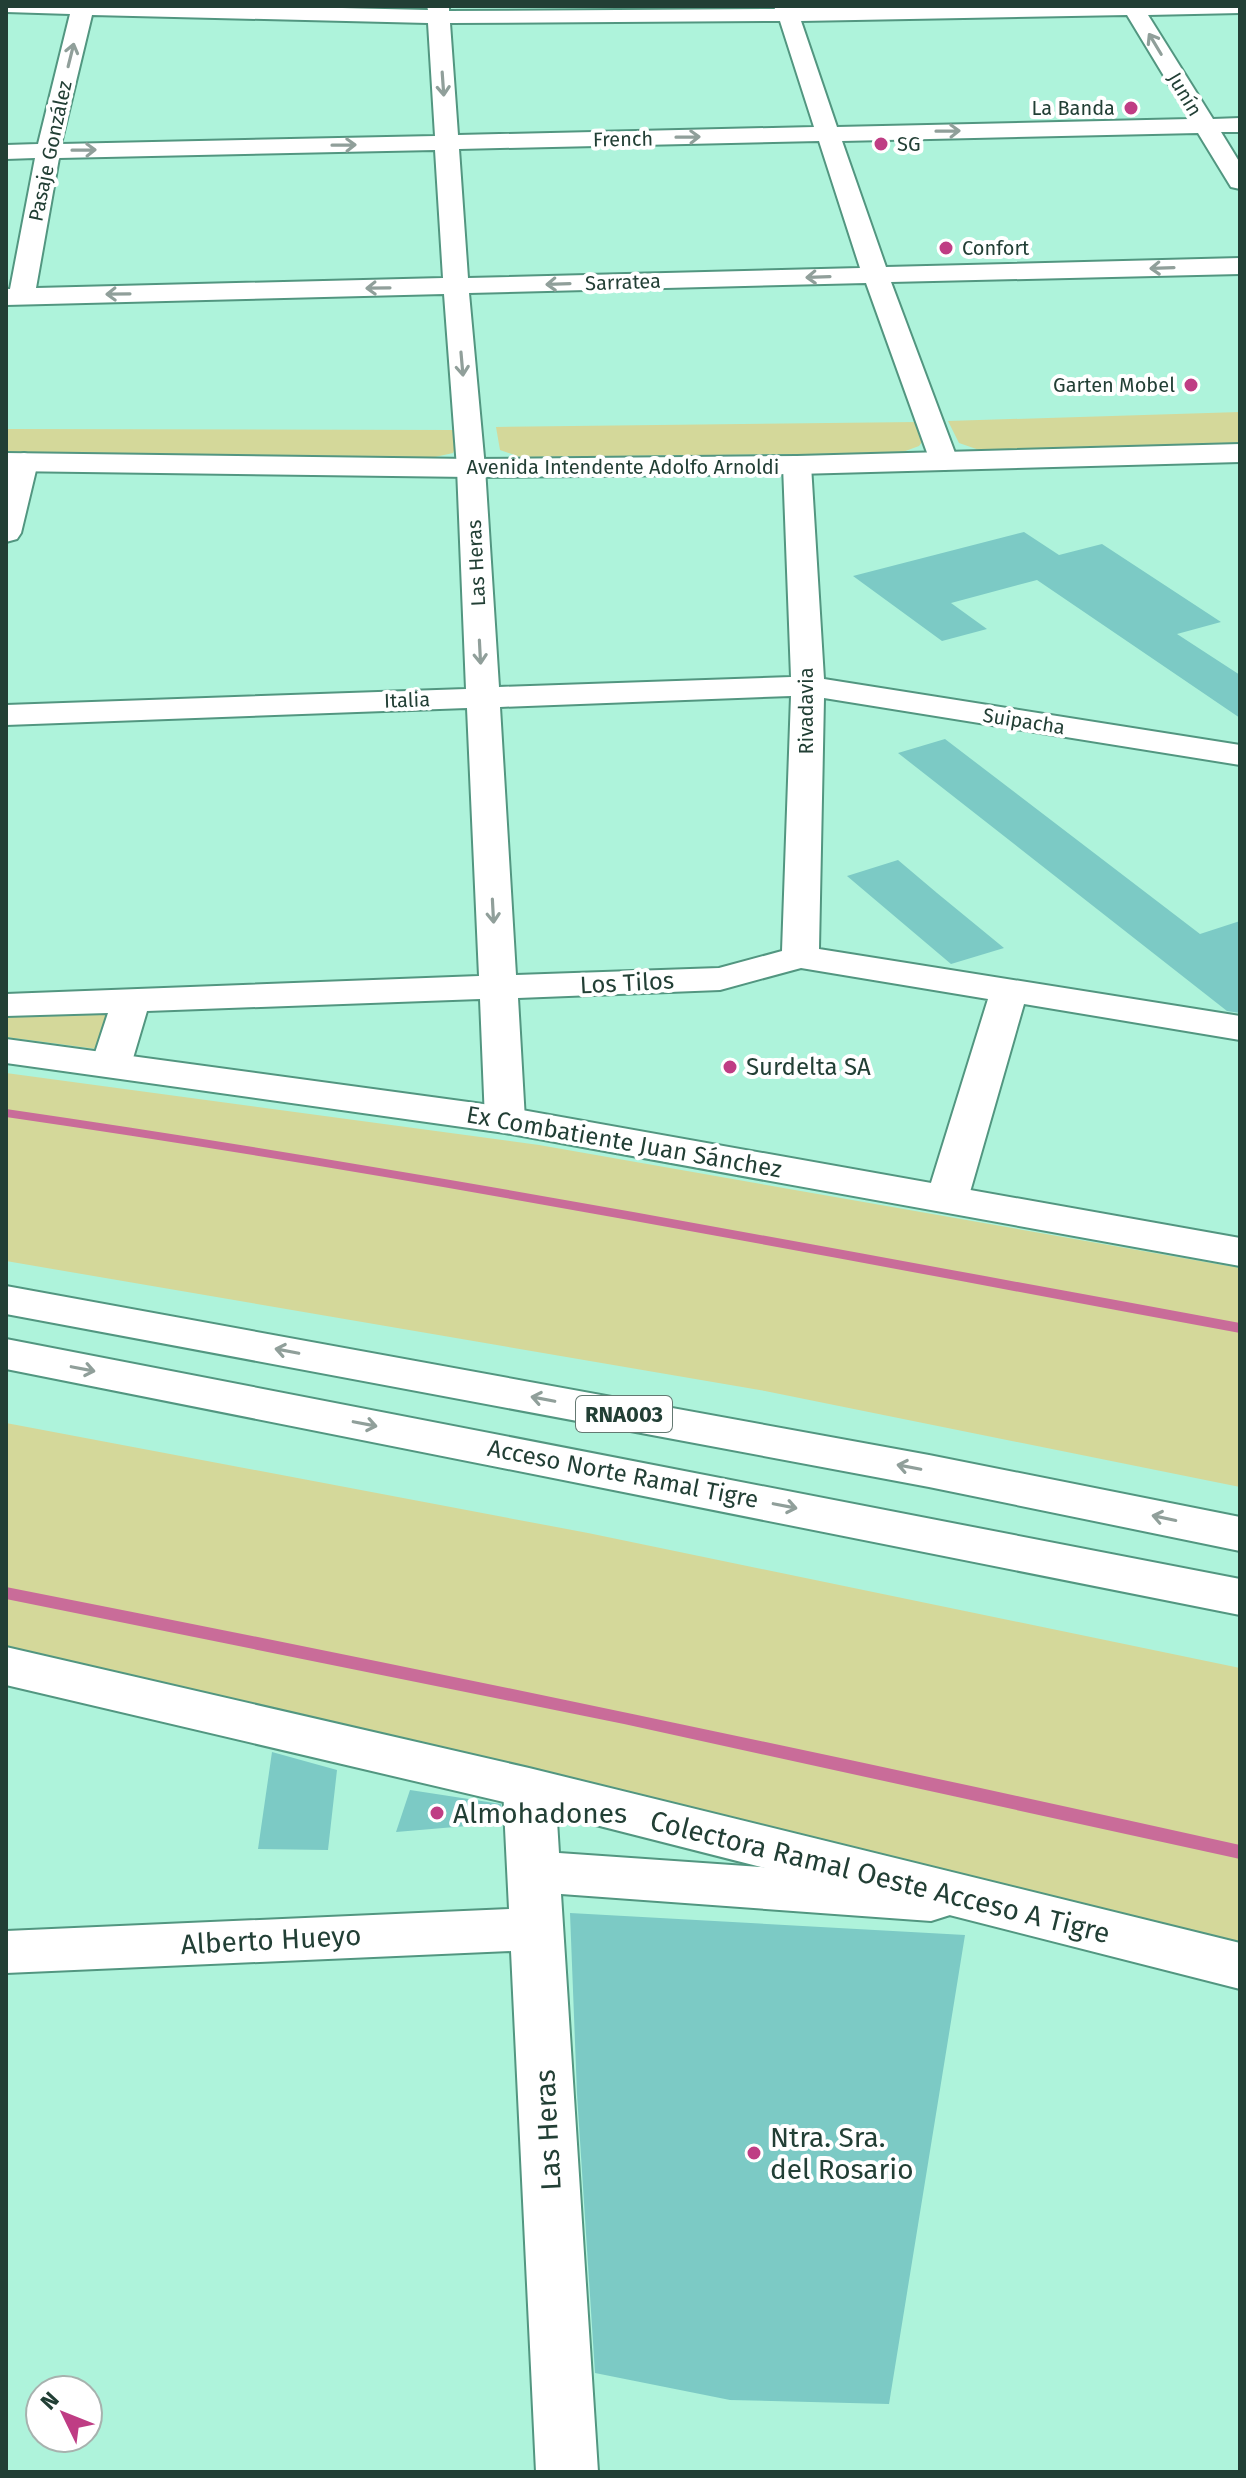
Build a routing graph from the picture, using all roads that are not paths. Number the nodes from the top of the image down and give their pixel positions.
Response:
1 (6, 6) edge
2 (83, 7) edge
3 (1240, 7) edge
4 (1133, 8) edge
5 (786, 10) edge
6 (438, 11) edge
7 (1240, 125) edge
8 (1204, 126) junction
9 (828, 134) junction
10 (446, 143) junction
11 (48, 151) junction
12 (6, 152) edge
13 (1240, 182) edge
14 (1240, 266) edge
15 (876, 276) junction
16 (456, 287) junction
17 (14, 296) edge
18 (1240, 453) edge
19 (944, 461) junction
20 (15, 462) edge
21 (797, 465) junction
22 (471, 468) junction
23 (6, 533) edge
24 (808, 686) junction
25 (482, 697) junction
26 (6, 715) edge
27 (1240, 755) edge
28 (800, 957) junction
29 (496, 989) junction
30 (1009, 991) junction
31 (131, 1001) junction
32 (6, 1005) edge
33 (1240, 1028) edge
34 (6, 1051) edge
35 (111, 1065) junction
36 (505, 1120) junction
37 (947, 1199) junction
38 (1240, 1252) edge
39 (6, 1300) edge
40 (6, 1354) edge
41 (1240, 1534) edge
42 (989, 1547) junction
43 (1240, 1597) edge
44 (1240, 1607) edge
45 (6, 1666) edge
46 (529, 1788) junction
47 (533, 1872) junction
48 (979, 1903) junction
49 (537, 1929) junction
50 (6, 1952) edge
51 (1240, 1966) edge
52 (567, 2472) edge

1 - 2 street
2 - 6 street
11 -> 2 street, Pasaje González
3 - 4 street
4 - 5 street
8 -> 4 street, Junín
5 - 6 street
5 - 9 street
6 -> 10 street, Las Heras
7 - 8 street, French
9 -> 8 street, French
8 - 13 street, Junín
10 -> 9 street, French
9 - 15 street
11 -> 10 street, French
10 - 16 street, Las Heras
11 - 12 street, French
11 - 17 street, Pasaje González
14 -> 15 street, Sarratea
15 -> 16 street, Sarratea
15 - 19 street
16 -> 17 street, Sarratea
16 -> 22 street, Las Heras
18 - 19 main road, Avenida Intendente Adolfo Arnoldi
19 - 21 main road, Avenida Intendente Adolfo Arnoldi
20 - 22 main road, Avenida Intendente Adolfo Arnoldi
20 - 23 street
21 - 22 main road, Avenida Intendente Adolfo Arnoldi
21 - 24 street, Rivadavia
22 -> 25 street, Las Heras
24 - 25 street, Italia
24 - 27 street, Suipacha
24 - 28 street, Rivadavia
25 - 26 street, Italia
25 -> 29 street, Las Heras
28 - 29 street, Los Tilos
28 - 30 street, Los Tilos
29 - 31 street, Los Tilos
29 - 36 street, Las Heras
30 - 33 street, Los Tilos
30 - 37 street
31 - 32 street, Los Tilos
31 - 35 street
34 - 35 main road, Ex Combatiente Juan Sánchez
35 - 36 main road, Ex Combatiente Juan Sánchez
36 - 37 main road, Ex Combatiente Juan Sánchez
37 - 38 main road, Ex Combatiente Juan Sánchez
41 -> 39 main road, RNA003
40 -> 42 main road, Acceso Norte Ramal Tigre / RNA003
42 - 43 main road, Acceso Norte Ramal Tigre / RNA003
42 - 44 main road
45 - 46 main road, Colectora Ramal Oeste Acceso A Tigre
46 - 47 street, Las Heras
46 - 48 main road, Colectora Ramal Oeste Acceso A Tigre
47 - 48 street
47 - 49 street, Las Heras
48 - 51 main road, Colectora Ramal Oeste Acceso A Tigre
49 - 50 street, Alberto Hueyo
49 - 52 street, Las Heras

